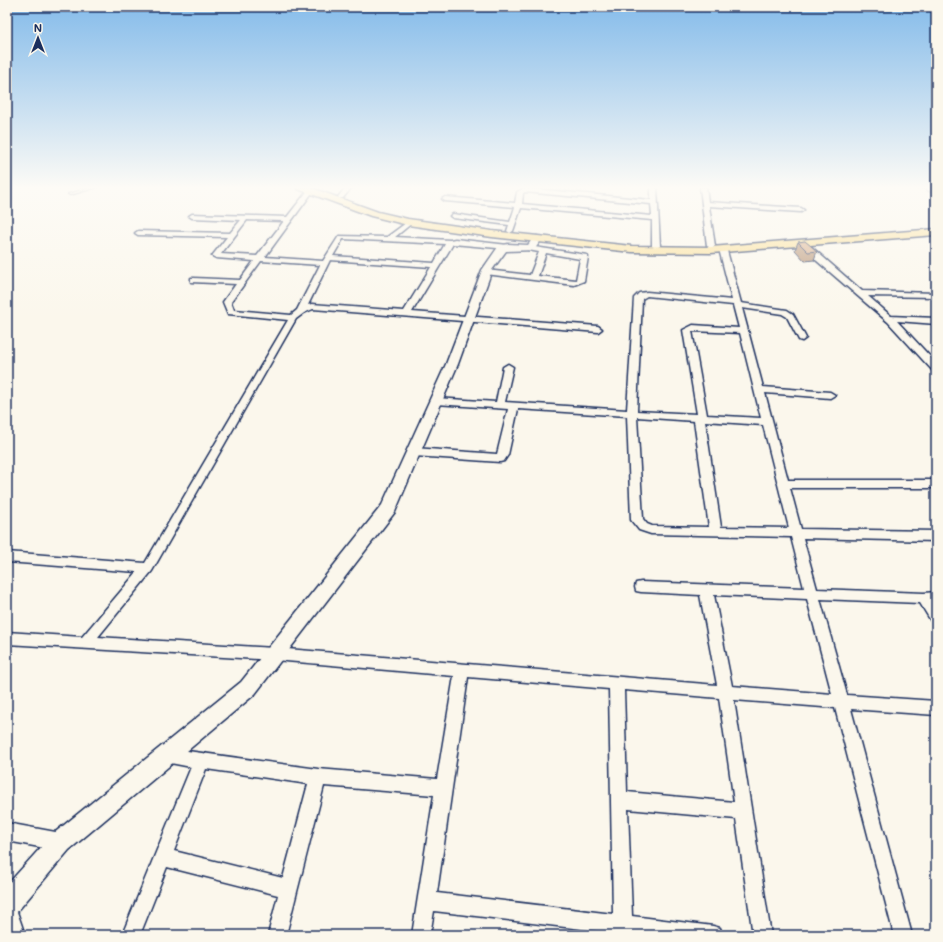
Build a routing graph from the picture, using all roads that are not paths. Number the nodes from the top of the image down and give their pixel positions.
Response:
1 (235, 231) edge
2 (281, 231) edge
3 (398, 231) edge
4 (457, 231) edge
5 (492, 231) edge
6 (500, 231) edge
7 (511, 231) edge
8 (655, 231) edge
9 (709, 231) edge
10 (889, 231) edge
11 (936, 232) edge
12 (138, 233) dead end
13 (510, 234) junction
14 (232, 235) junction
15 (388, 239) junction
16 (449, 242) junction
17 (801, 243) junction
18 (537, 246) junction
19 (656, 246) junction
20 (711, 246) junction
21 (724, 249) junction
22 (260, 259) junction
23 (326, 261) junction
24 (436, 265) junction
25 (486, 272) junction
26 (533, 278) junction
27 (194, 280) dead end
28 (242, 282) junction
29 (858, 293) junction
30 (936, 295) edge
31 (738, 304) junction
32 (301, 311) junction
33 (407, 313) junction
34 (293, 318) junction
35 (469, 318) junction
36 (889, 318) junction
37 (936, 321) edge
38 (598, 329) dead end
39 (744, 331) junction
40 (802, 338) dead end
41 (508, 367) dead end
42 (936, 370) edge
43 (759, 390) junction
44 (830, 395) dead end
45 (436, 401) junction
46 (500, 405) junction
47 (514, 406) junction
48 (632, 413) junction
49 (701, 418) junction
50 (767, 422) junction
51 (414, 452) junction
52 (783, 484) junction
53 (936, 484) edge
54 (716, 531) junction
55 (796, 533) junction
56 (936, 536) edge
57 (7, 558) edge
58 (148, 568) junction
59 (641, 587) dead end
60 (706, 590) junction
61 (812, 594) junction
62 (930, 597) edge
63 (936, 617) edge
64 (7, 638) edge
65 (86, 642) junction
66 (275, 654) junction
67 (462, 670) junction
68 (616, 683) junction
69 (726, 693) junction
70 (841, 702) junction
71 (936, 708) edge
72 (165, 756) junction
73 (201, 761) junction
74 (318, 777) junction
75 (444, 788) junction
76 (619, 800) junction
77 (743, 811) junction
78 (7, 832) edge
79 (61, 842) junction
80 (162, 856) junction
81 (289, 888) junction
82 (426, 901) junction
83 (7, 905) edge
84 (624, 924) junction
85 (16, 935) edge
86 (131, 935) edge
87 (276, 935) edge
88 (421, 935) edge
89 (713, 935) edge
90 (762, 935) edge
91 (903, 935) edge

1 - 14 street
2 - 22 street
3 - 15 street
4 - 18 main road
5 - 13 main road
6 - 13 street
7 - 13 street
8 - 19 street
9 - 20 street
10 - 20 main road
11 - 17 main road
12 - 14 street
13 - 16 street
13 - 18 street
13 - 19 main road
13 - 25 street
14 - 22 street
15 - 16 street
15 - 23 street
16 - 24 street
17 - 21 main road
17 - 29 street
18 - 21 main road
18 - 26 street
18 - 26 street
19 - 20 main road
21 - 31 street
22 - 23 street
22 - 28 street
23 - 24 street
23 - 32 street
24 - 33 street
25 - 26 street
25 - 35 street
27 - 28 street
28 - 34 street
29 - 30 street
29 - 36 street
31 - 39 street
31 - 40 street
31 - 48 street
32 - 33 street
32 - 34 street
33 - 35 street
34 - 58 street
35 - 38 street
35 - 45 street
36 - 37 street
36 - 42 street
39 - 43 street
39 - 49 street
41 - 46 street
43 - 44 street
43 - 50 street
45 - 46 street
45 - 51 street
46 - 47 street
47 - 48 street
47 - 51 street
48 - 49 street
48 - 54 street
49 - 50 street
49 - 54 street
50 - 52 street
51 - 66 street
52 - 53 street
52 - 55 street
54 - 55 street
55 - 56 street
55 - 61 street
57 - 58 street
58 - 65 street
59 - 60 street
60 - 61 street
60 - 69 street
61 - 62 street
61 - 70 street
62 - 63 street
64 - 65 street
65 - 66 street
66 - 67 street
66 - 72 street
67 - 68 street
67 - 75 street
68 - 69 street
68 - 76 street
69 - 70 street
69 - 77 street
70 - 71 street
70 - 91 street
72 - 73 street
72 - 79 street
73 - 74 street
73 - 80 street
74 - 75 street
74 - 81 street
75 - 82 street
76 - 77 street
76 - 84 street
77 - 90 street
78 - 79 street
79 - 83 street
80 - 81 street
80 - 86 street
81 - 87 street
82 - 84 street
82 - 88 street
83 - 85 street
84 - 89 street

